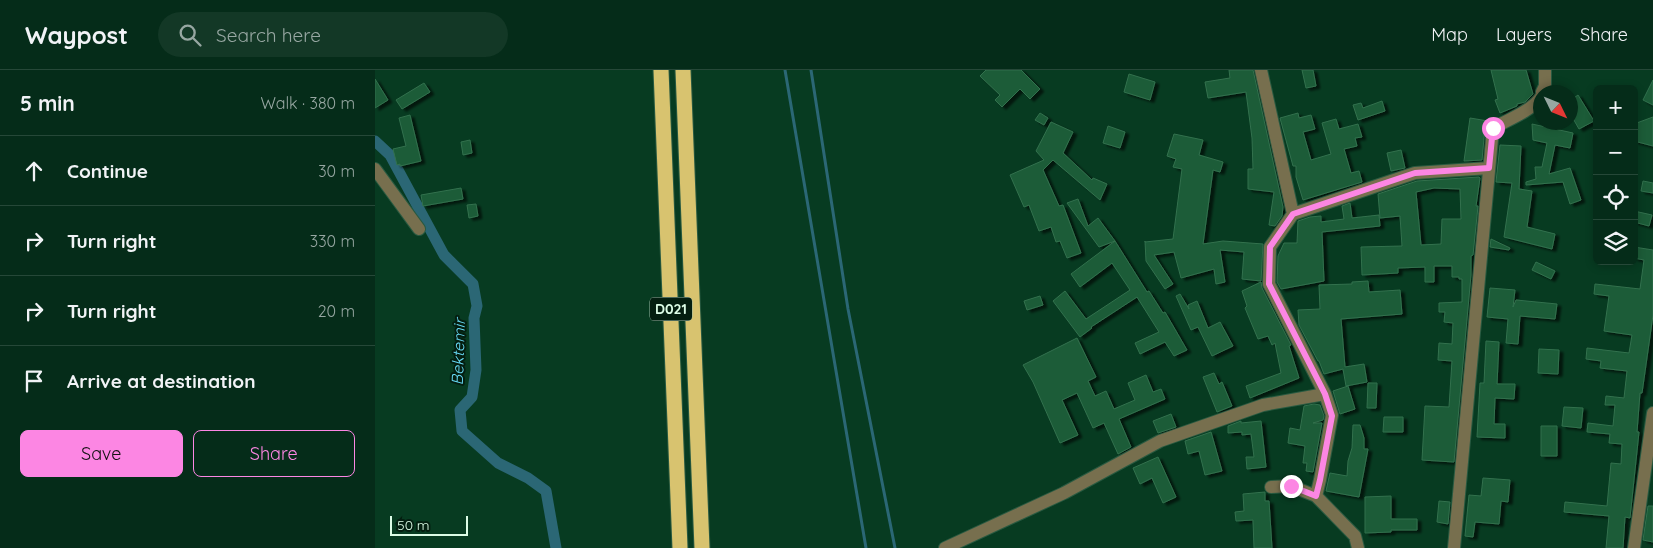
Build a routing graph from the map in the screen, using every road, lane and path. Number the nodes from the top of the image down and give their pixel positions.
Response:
1 (661, 70) edge
2 (683, 70) edge
3 (1261, 70) edge
4 (1545, 70) edge
5 (1545, 85) edge
6 (1533, 104) edge
7 (686, 140) junction
8 (664, 141) junction
9 (1489, 168) junction
10 (375, 169) edge
11 (1293, 214) junction
12 (419, 229) dead end
13 (1325, 394) junction
14 (1653, 412) edge
15 (1271, 487) dead end
16 (1316, 496) junction
17 (680, 548) edge
18 (702, 548) edge
19 (945, 548) edge
20 (1358, 548) edge
21 (1453, 548) edge
22 (1634, 548) edge

1 - 8 highway, D021
2 - 7 highway, D021
3 - 11 street
4 - 5 street
6 - 9 street
7 - 8 highway
7 - 18 highway, D021
8 - 17 highway, D021
9 - 11 street
9 - 21 street
10 - 12 street
11 - 13 street
13 - 16 street
13 - 19 street
14 - 22 street
15 - 16 street
16 - 20 street

